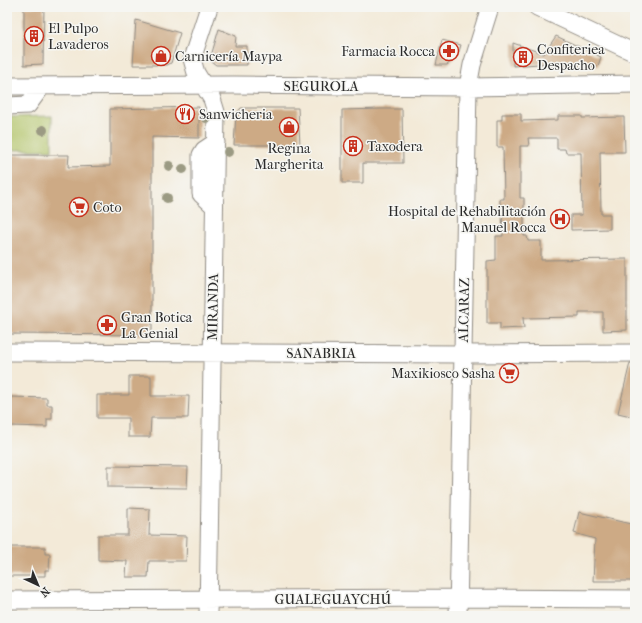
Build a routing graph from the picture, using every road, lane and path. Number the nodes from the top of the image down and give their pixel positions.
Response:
1 (209, 7) edge
2 (490, 7) edge
3 (537, 7) edge
4 (635, 53) edge
5 (635, 84) edge
6 (7, 86) edge
7 (42, 86) junction
8 (204, 86) junction
9 (468, 87) junction
10 (7, 106) edge
11 (7, 352) edge
12 (212, 353) junction
13 (635, 353) edge
14 (464, 354) junction
15 (459, 598) junction
16 (635, 599) edge
17 (7, 600) edge
18 (208, 608) edge
19 (458, 616) edge

1 - 8 street, MIRANDA
2 - 9 street, ALCARAZ
3 - 4 street
5 - 9 street, SEGUROLA
6 - 7 street, SEGUROLA
7 - 8 street, SEGUROLA
7 - 10 street
8 - 9 street, SEGUROLA
8 - 12 street, MIRANDA
9 - 14 street, ALCARAZ
11 - 12 street, SANABRIA
12 - 14 street, SANABRIA
12 - 18 street, MIRANDA
13 - 14 street, SANABRIA
14 - 15 street, ALCARAZ
15 - 16 street, GUALEGUAYCHÚ
15 - 18 street, GUALEGUAYCHÚ
15 - 19 street, ALCARAZ
17 - 18 street, GUALEGUAYCHÚ

